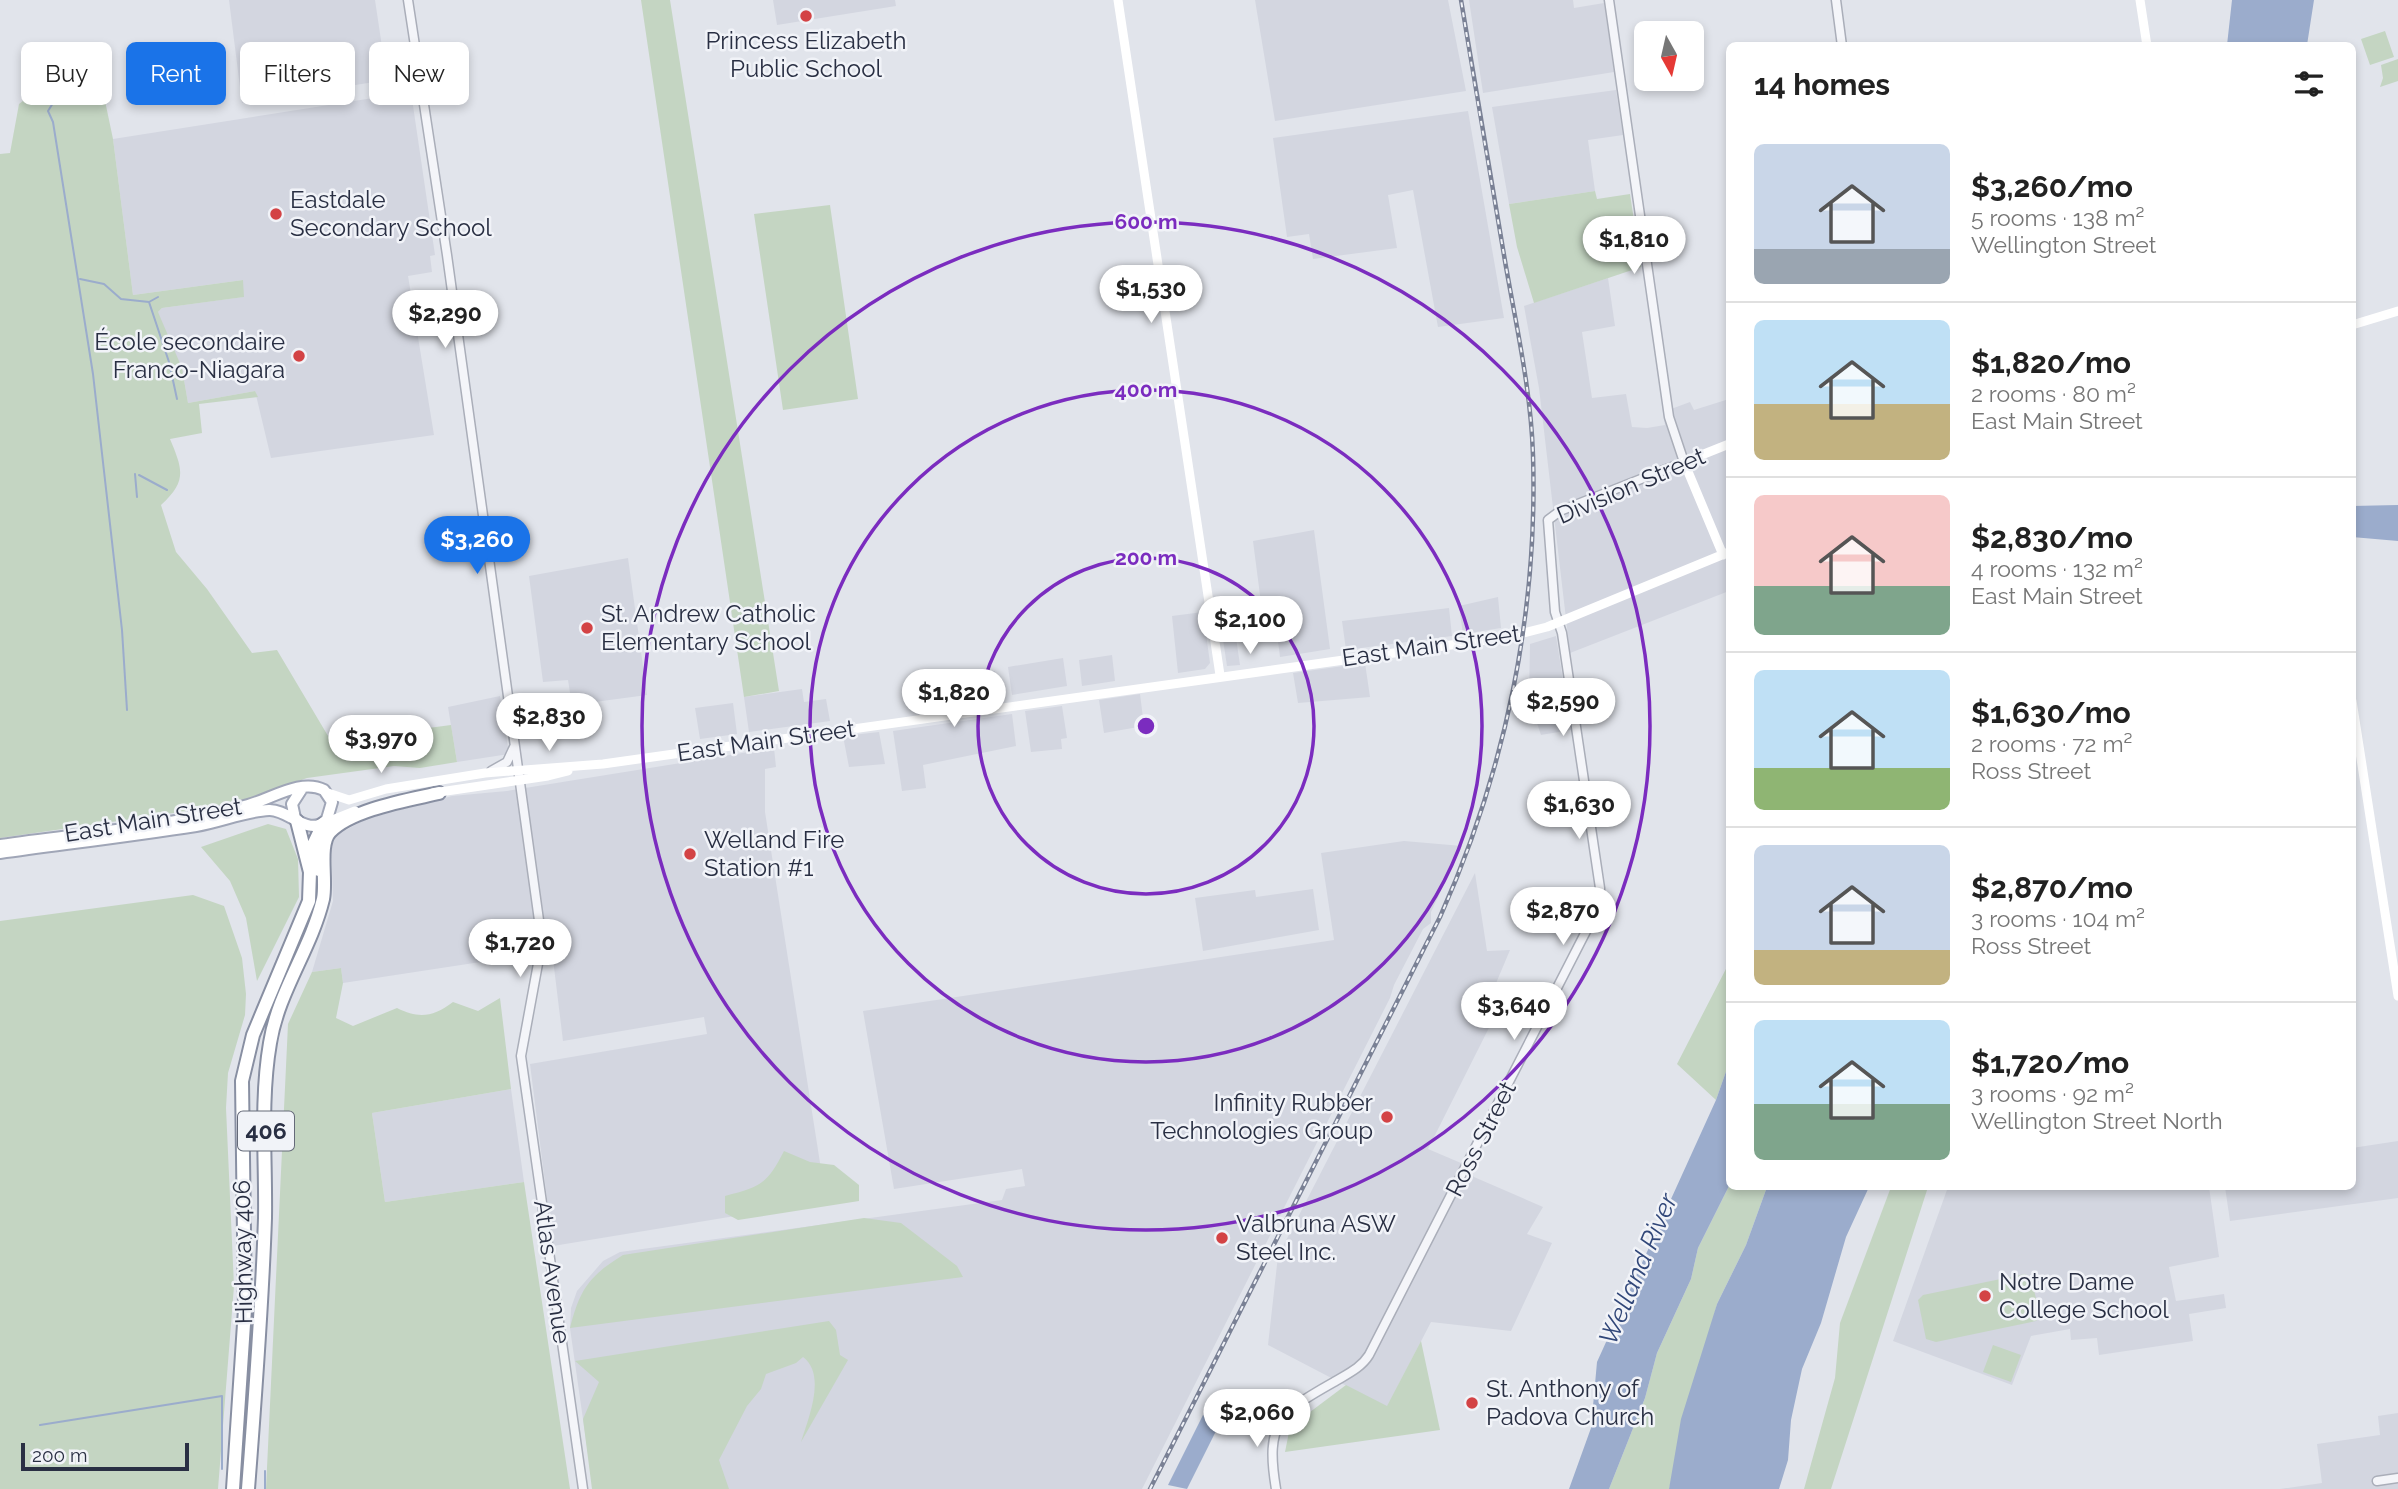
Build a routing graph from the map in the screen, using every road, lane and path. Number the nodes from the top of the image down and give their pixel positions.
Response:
1 (408, 0) edge
2 (1118, 0) edge
3 (1609, 0) edge
4 (1836, 0) edge
5 (2140, 0) edge
6 (1841, 42) edge
7 (2146, 42) edge
8 (2398, 311) edge
9 (2356, 324) edge
10 (1726, 445) edge
11 (1684, 462) junction
12 (1713, 533) junction
13 (1726, 553) edge
14 (1678, 573) junction
15 (1558, 621) junction
16 (1220, 675) junction
17 (2356, 727) edge
18 (514, 747) junction
19 (485, 773) junction
20 (520, 776) junction
21 (304, 787) junction
22 (328, 793) junction
23 (439, 793) junction
24 (296, 820) junction
25 (324, 823) junction
26 (0, 845) edge
27 (0, 853) edge
28 (324, 894) junction
29 (2398, 996) edge
30 (2398, 1478) edge
31 (2377, 1481) dead end
32 (233, 1489) edge
33 (248, 1489) edge
34 (583, 1489) edge
35 (1276, 1489) edge

1 - 18 street, Atlas Avenue
2 - 16 main road
3 - 11 street
4 - 6 street
5 - 7 main road
8 - 9 main road
10 - 11 main road, Division Street
11 - 12 main road
11 - 15 street, Division Street
12 - 13 main road
12 - 14 main road
13 - 14 main road, East Main Street
14 - 15 main road, East Main Street
15 - 16 main road, East Main Street
15 - 35 street, Ross Street
16 - 20 main road, East Main Street
17 - 29 main road
18 - 19 street
18 - 20 street, Atlas Avenue
19 - 20 main road, East Main Street
19 - 22 main road, East Main Street
20 - 23 main road, East Main Street
20 - 34 street, Atlas Avenue
21 - 22 main road
21 - 24 main road
21 - 26 main road, East Main Street
22 - 25 main road
23 - 25 main road, East Main Street
23 - 28 highway
24 - 25 main road
24 - 27 main road, East Main Street
24 - 32 highway, Highway 406 / 406
25 - 28 highway
28 - 33 highway, Highway 406 / 406
30 - 31 street

